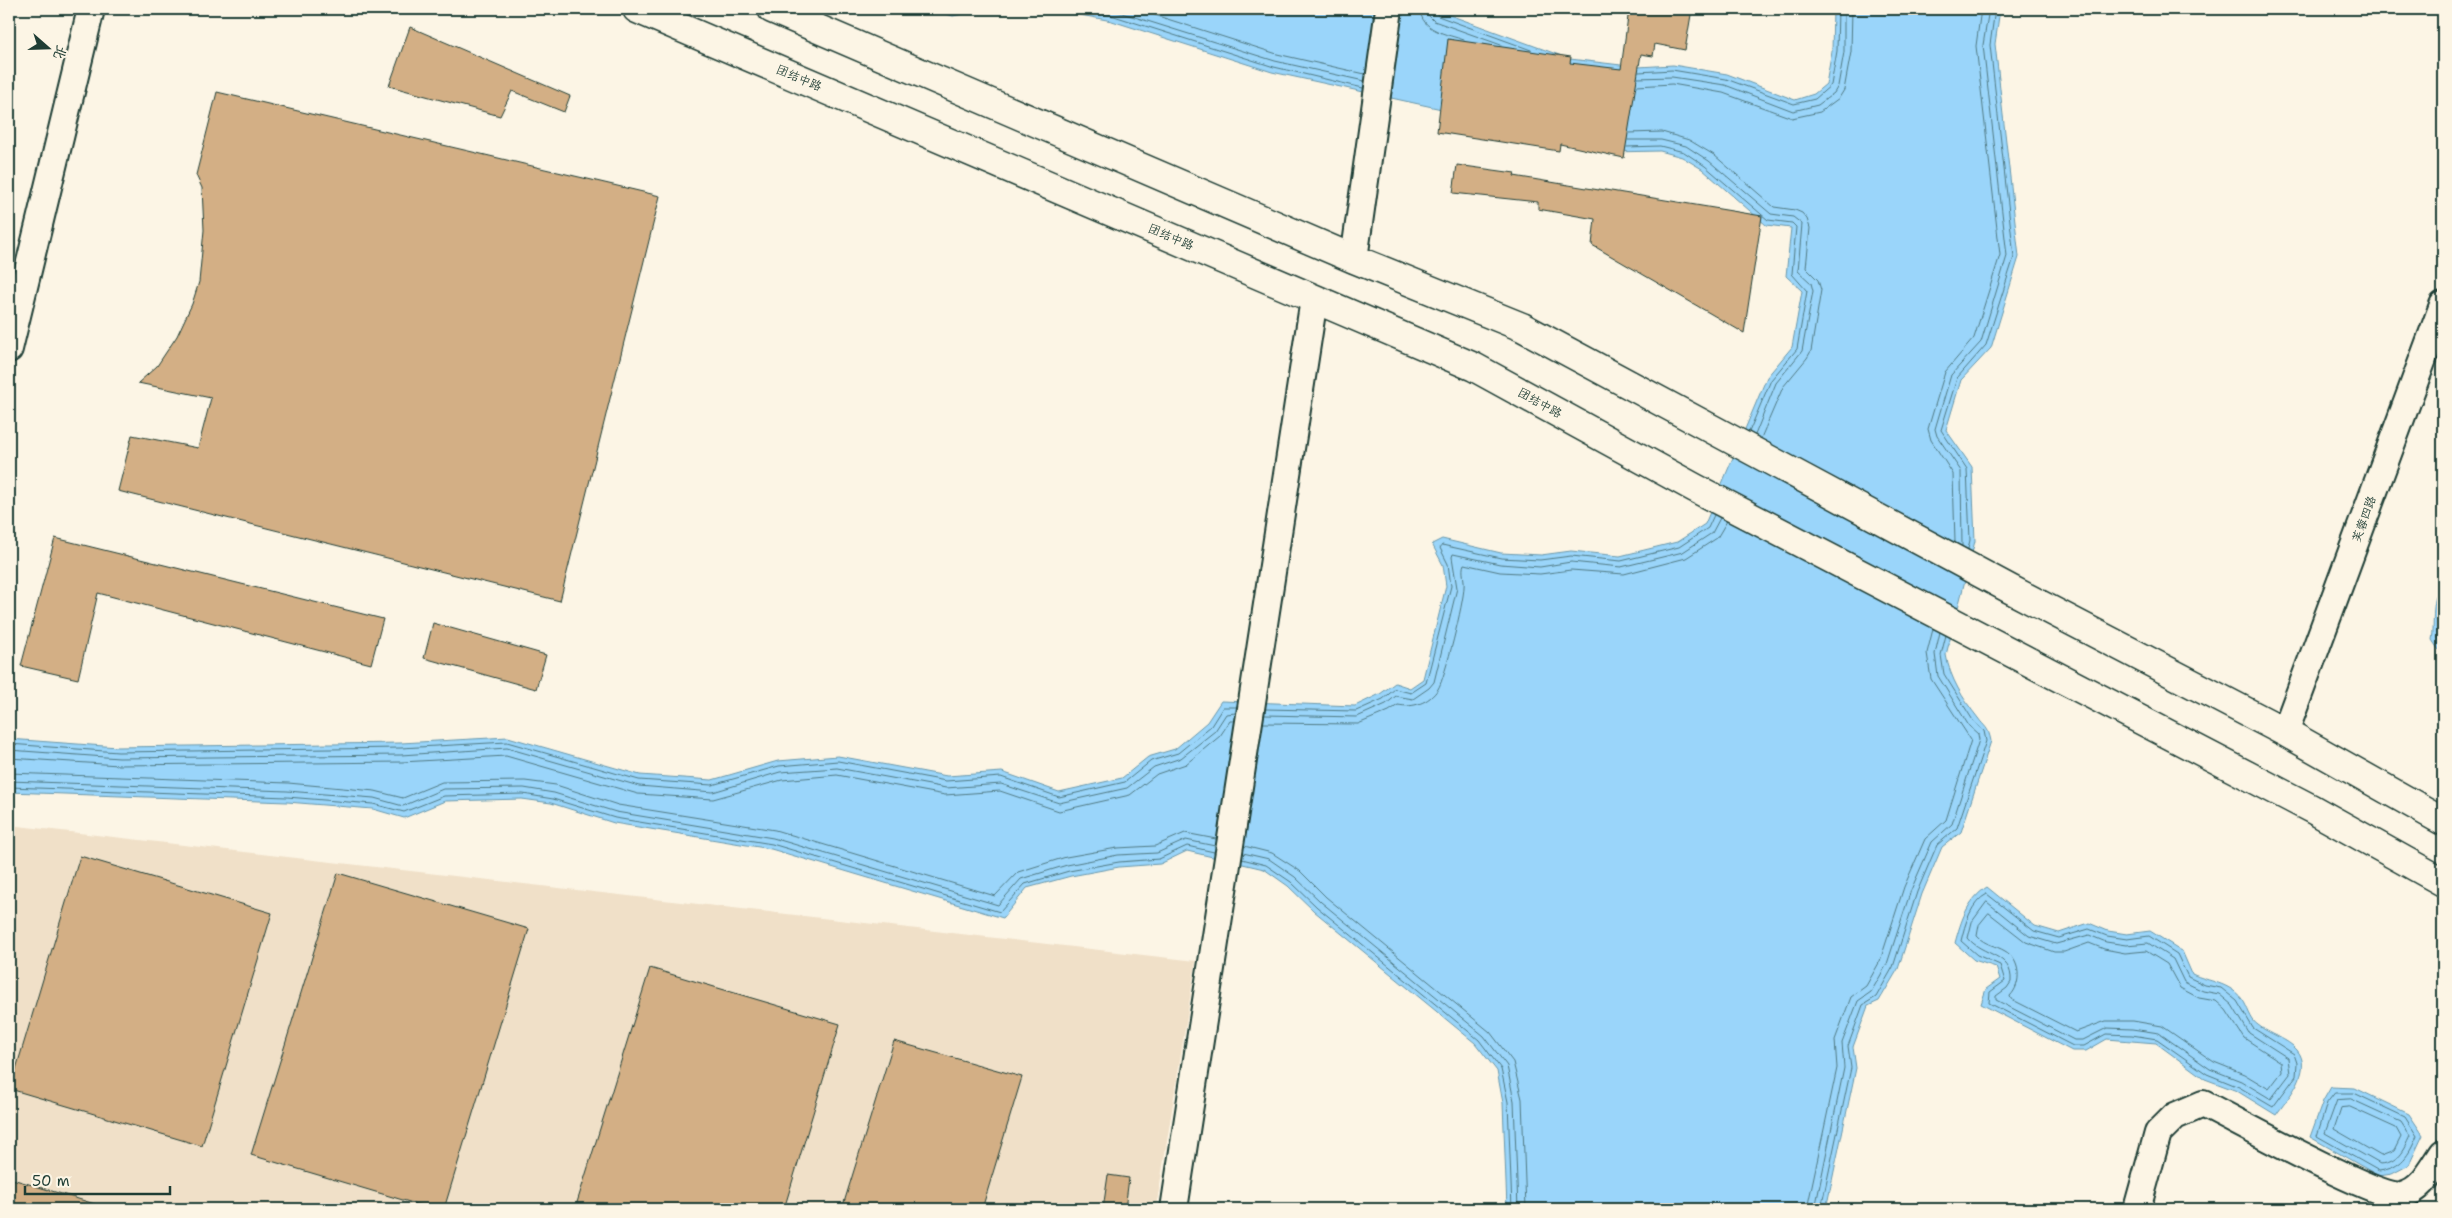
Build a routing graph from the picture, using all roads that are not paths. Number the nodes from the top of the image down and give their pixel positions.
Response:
1 (91, 9) edge
2 (637, 9) edge
3 (772, 9) edge
4 (1389, 9) edge
5 (1354, 259) junction
6 (1314, 298) junction
7 (2443, 306) edge
8 (9, 349) edge
9 (2285, 732) junction
10 (2443, 821) edge
11 (2443, 882) edge
12 (2443, 1153) edge
13 (1174, 1209) edge
14 (2137, 1209) edge

1 - 8 street
2 - 6 main road, 团结中路
3 - 5 main road
4 - 5 street
5 - 9 main road
6 - 11 main road, 团结中路
6 - 13 street
7 - 9 street, 芙蓉四路
9 - 10 main road
12 - 14 street

